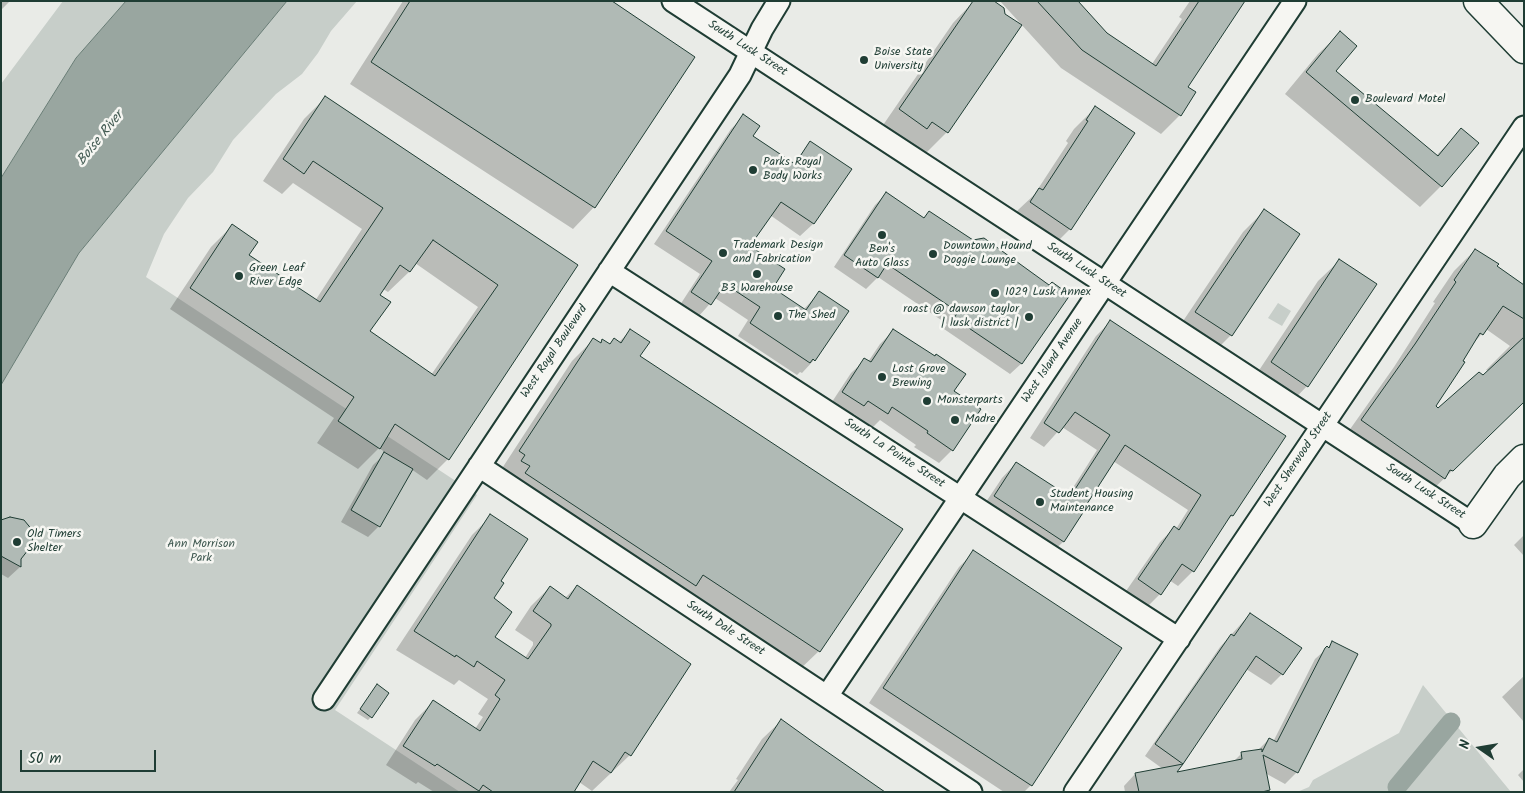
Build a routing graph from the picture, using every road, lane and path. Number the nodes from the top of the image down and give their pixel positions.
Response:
1 (673, 1) edge
2 (779, 1) edge
3 (1295, 1) edge
4 (1478, 1) edge
5 (1524, 49) edge
6 (750, 52) junction
7 (1524, 127) edge
8 (609, 271) junction
9 (1105, 283) junction
10 (1322, 425) junction
11 (1524, 459) edge
12 (479, 466) junction
13 (961, 497) junction
14 (1473, 524) joint
15 (1179, 638) junction
16 (827, 696) junction
17 (324, 699) dead end
18 (971, 792) edge
19 (1075, 792) edge

1 - 6 street, South Lusk Street
2 - 6 street, West Royal Boulevard
3 - 9 street, West Island Avenue
4 - 5 street
6 - 8 street, West Royal Boulevard
6 - 9 street, South Lusk Street
7 - 10 street, West Sherwood Street
8 - 12 street, West Royal Boulevard
8 - 13 street, South La Pointe Street
9 - 10 street, South Lusk Street
9 - 13 street, West Island Avenue
10 - 14 street, South Lusk Street
10 - 15 street, West Sherwood Street
11 - 14 street
12 - 16 street, South Dale Street
12 - 17 street, West Royal Boulevard
13 - 15 street, South La Pointe Street
13 - 16 street, West Island Avenue
15 - 19 street, West Sherwood Street
16 - 18 street, South Dale Street

